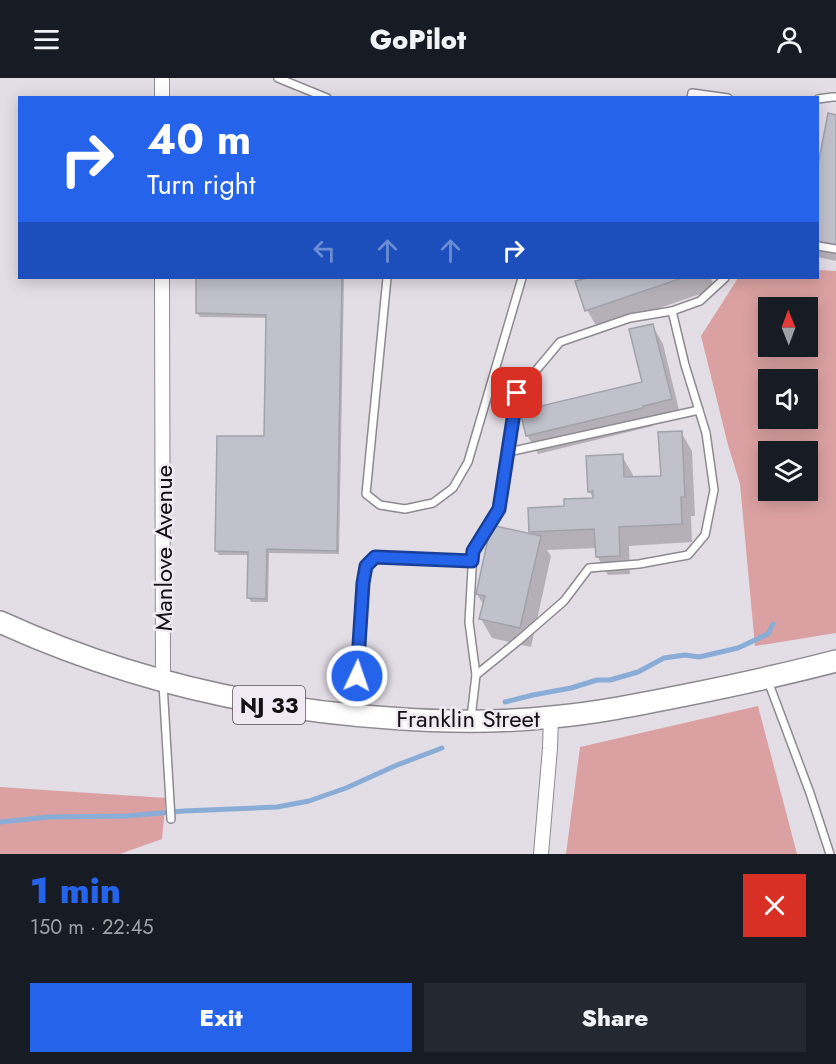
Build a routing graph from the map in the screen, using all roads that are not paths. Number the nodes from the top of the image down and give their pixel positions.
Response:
1 (162, 78) edge
2 (278, 78) edge
3 (162, 96) edge
4 (322, 96) edge
5 (692, 96) edge
6 (714, 96) edge
7 (836, 98) edge
8 (819, 99) edge
9 (819, 246) edge
10 (836, 249) edge
11 (162, 279) edge
12 (387, 279) edge
13 (522, 279) edge
14 (725, 279) edge
15 (672, 311) junction
16 (699, 410) junction
17 (508, 452) junction
18 (472, 561) junction
19 (0, 622) edge
20 (836, 662) edge
21 (476, 675) junction
22 (767, 679) junction
23 (163, 682) junction
24 (354, 716) junction
25 (551, 717) junction
26 (471, 721) junction
27 (171, 819) dead end
28 (541, 854) edge
29 (830, 854) edge

1 - 3 street
2 - 4 lane
5 - 6 lane
7 - 8 lane
9 - 10 lane
11 - 23 street, Manlove Avenue
12 - 13 lane
14 - 15 lane
15 - 16 lane
15 - 17 lane
16 - 17 lane
16 - 21 lane
17 - 18 lane
18 - 21 lane
18 - 24 lane
19 - 23 main road, Franklin Street / NJ 33
20 - 22 main road, Franklin Street / NJ 33
21 - 26 lane
22 - 25 main road, Franklin Street / NJ 33
22 - 29 lane
23 - 24 main road, Franklin Street / NJ 33
23 - 27 lane, Manlove Avenue
24 - 26 main road, Franklin Street / NJ 33
25 - 26 main road, Franklin Street / NJ 33
25 - 28 street

